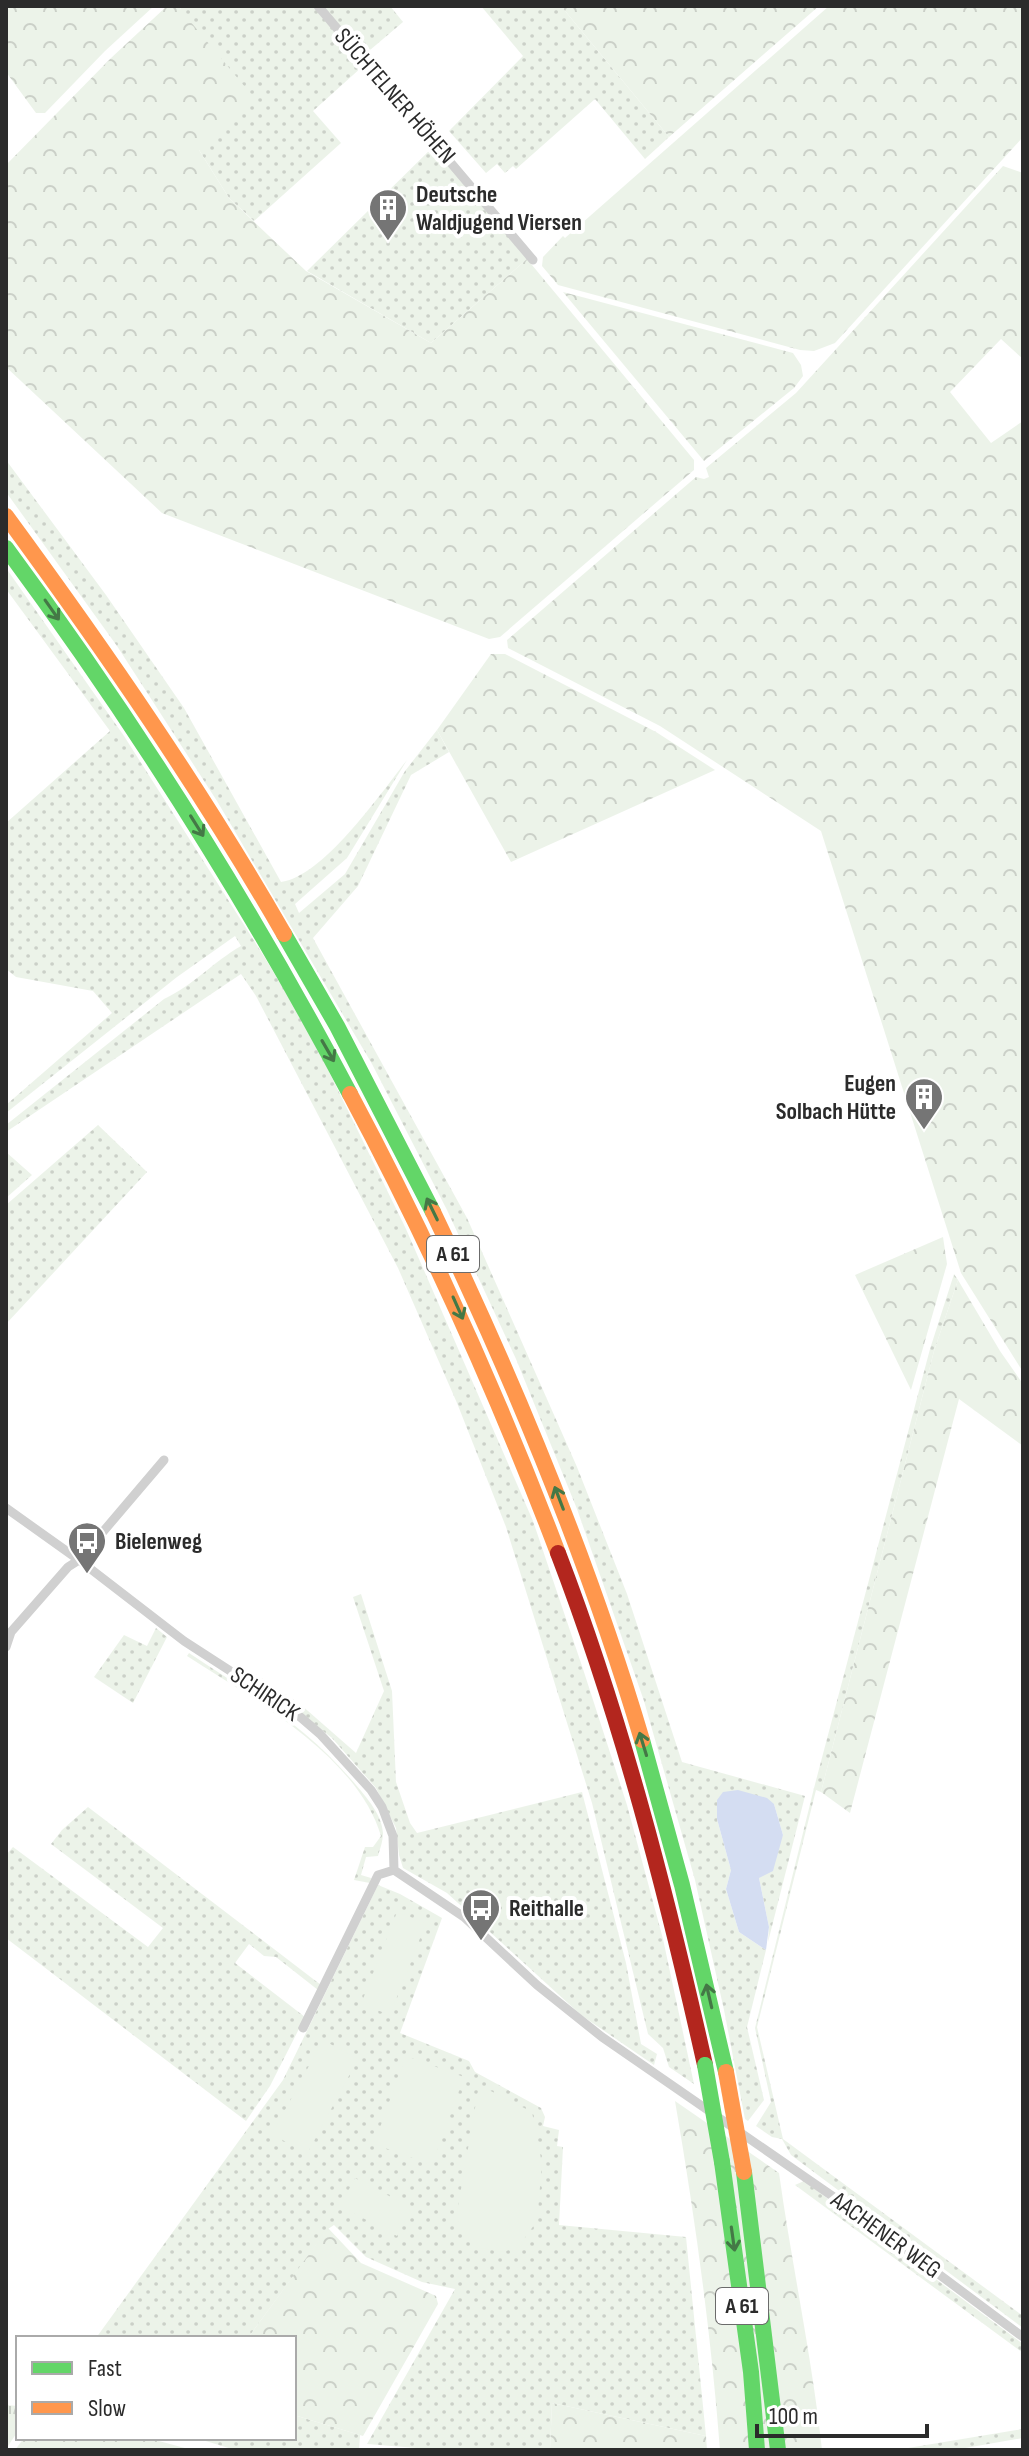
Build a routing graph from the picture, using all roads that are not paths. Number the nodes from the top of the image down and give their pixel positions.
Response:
1 (318, 6) edge
2 (533, 260) dead end
3 (6, 516) edge
4 (6, 548) edge
5 (164, 1460) dead end
6 (6, 1508) edge
7 (79, 1560) junction
8 (6, 1647) edge
9 (394, 1870) junction
10 (303, 2028) dead end
11 (1023, 2337) edge
12 (757, 2450) edge
13 (778, 2450) edge

1 - 2 street, SÜCHTELNER HÖHEN
13 -> 3 highway, A 61, bridge
4 -> 12 highway, A 61, bridge
5 - 7 street
6 - 7 street, SCHIRICK
7 - 8 street
7 - 9 street, SCHIRICK
9 - 10 street
9 - 11 street, AACHENER WEG

